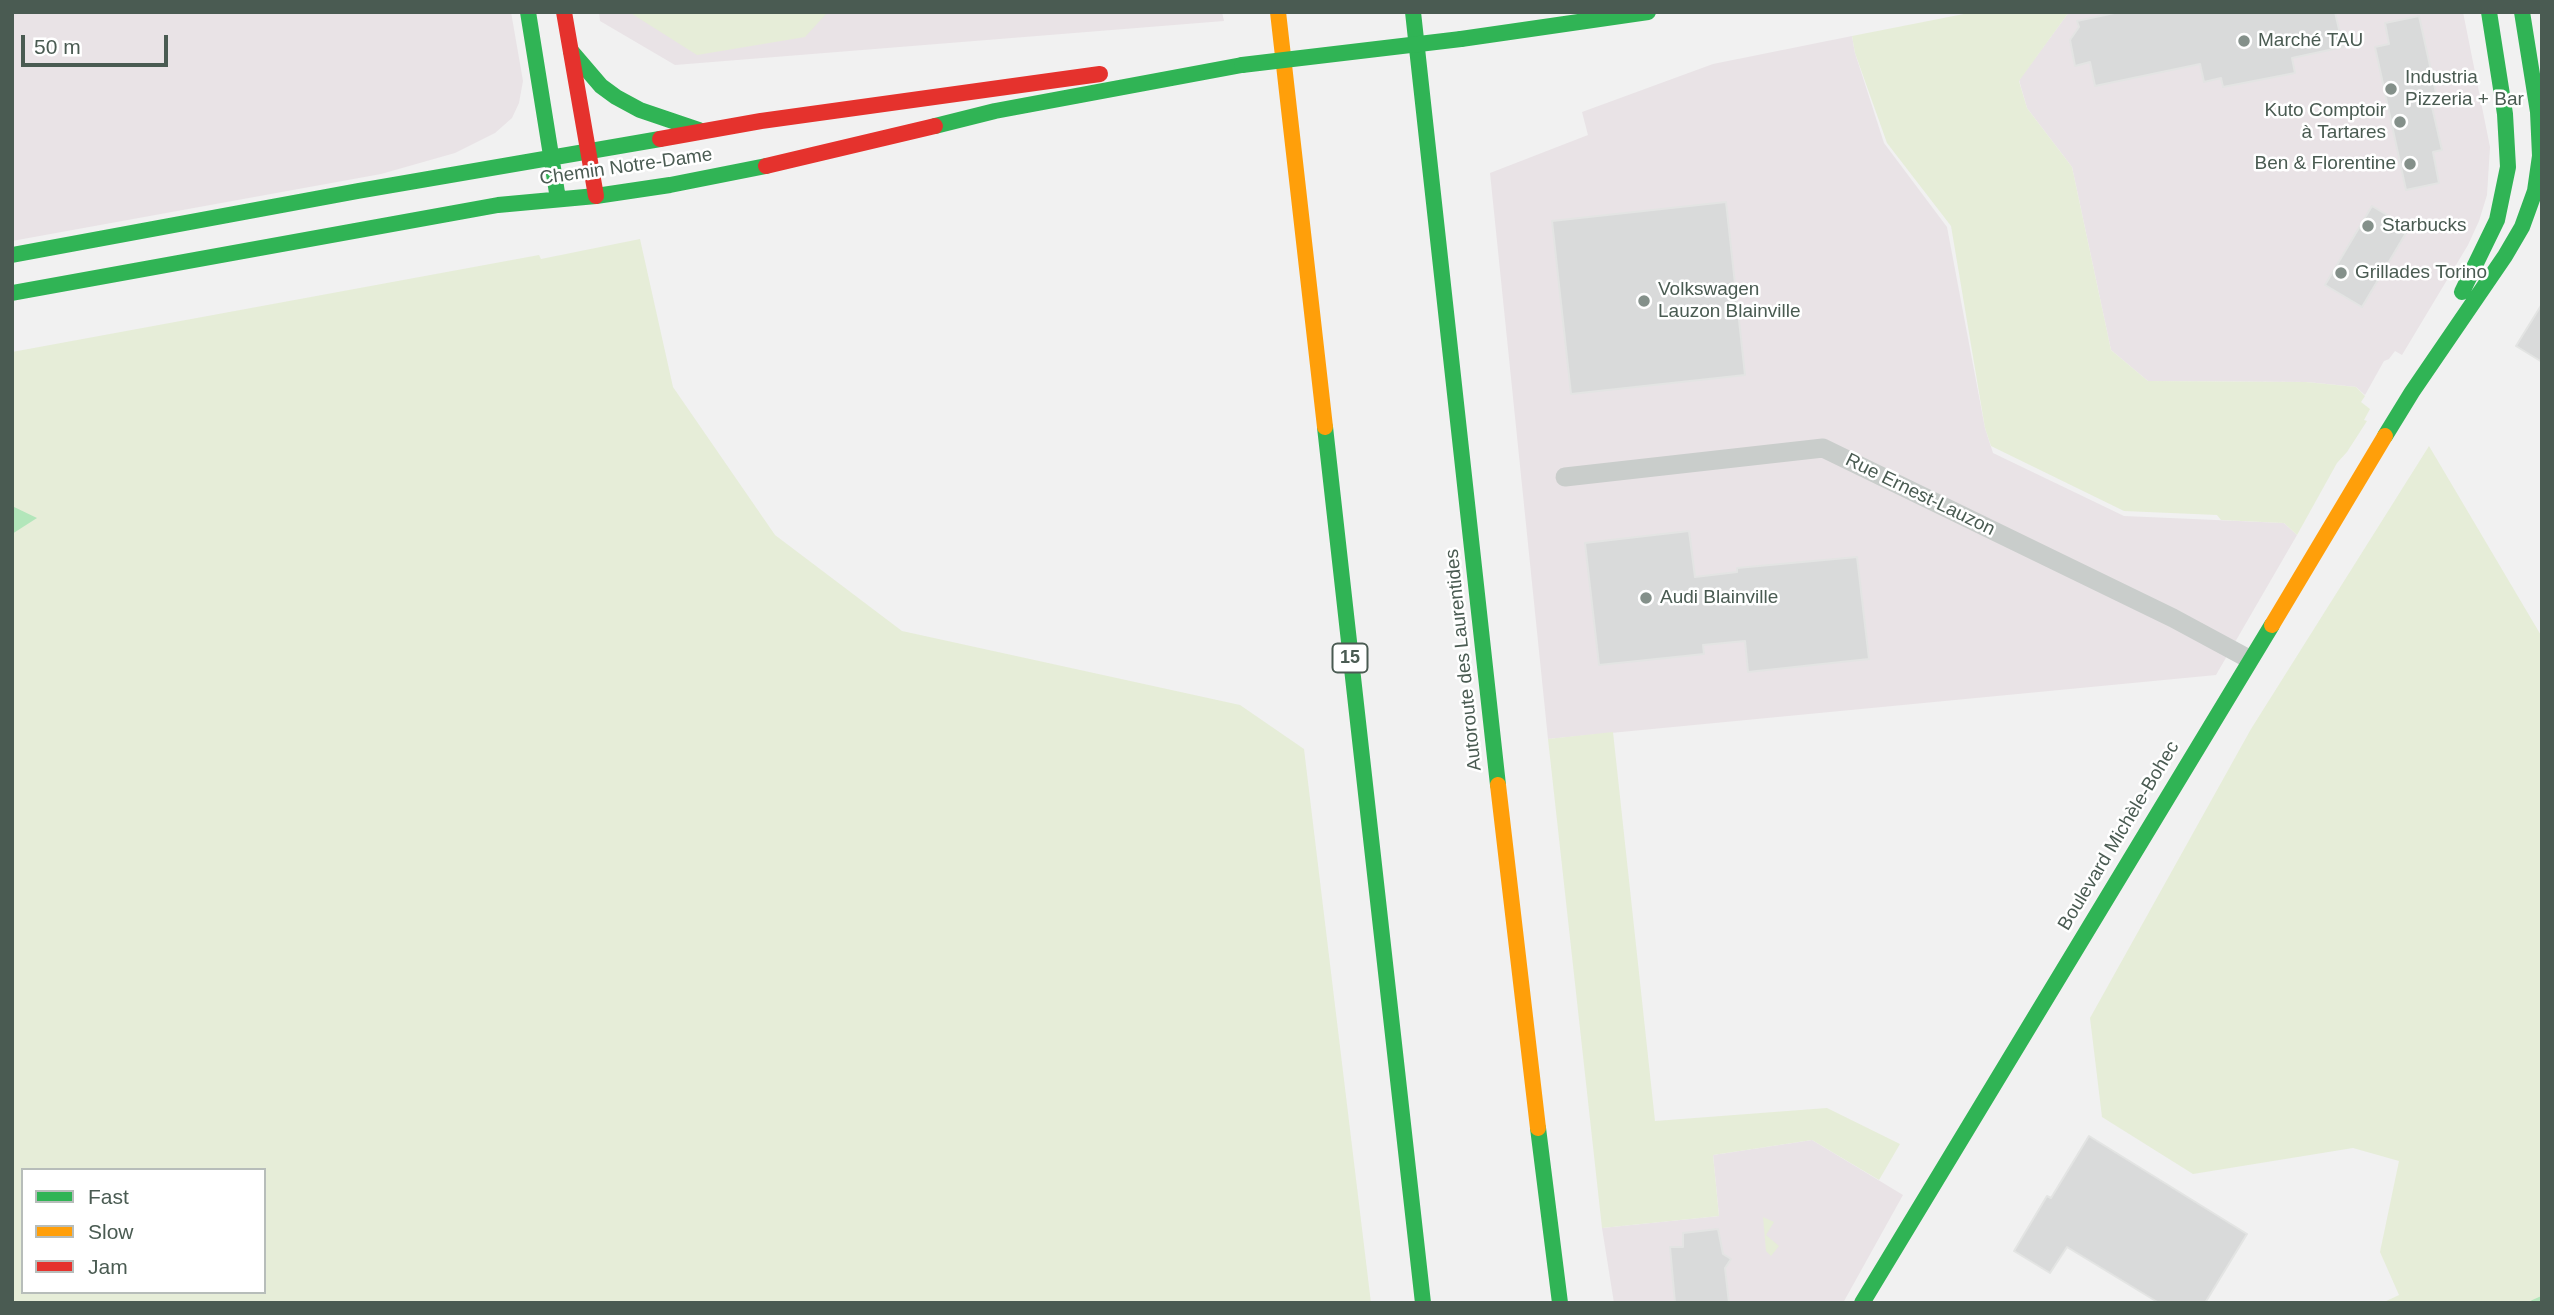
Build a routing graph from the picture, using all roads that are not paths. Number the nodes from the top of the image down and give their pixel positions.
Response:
1 (528, 12) edge
2 (564, 12) edge
3 (1278, 12) edge
4 (1413, 12) edge
5 (1648, 12) edge
6 (2489, 12) edge
7 (2522, 12) edge
8 (570, 51) junction
9 (1242, 65) junction
10 (702, 131) junction
11 (588, 151) junction
12 (552, 158) junction
13 (596, 196) junction
14 (558, 199) junction
15 (12, 255) edge
16 (12, 293) edge
17 (2412, 392) junction
18 (1565, 477) dead end
19 (2249, 659) junction
20 (1423, 1303) edge
21 (1560, 1303) edge
22 (1862, 1303) edge

1 - 12 main road
2 - 8 main road
3 - 20 main road, 15
4 - 21 main road, Autoroute des Laurentides
5 - 9 main road, Chemin Notre-Dame, bridge
6 - 17 main road, Boulevard Michèle-Bohec
7 - 17 main road, Boulevard Michèle-Bohec
8 - 10 main road
8 - 11 main road
9 - 10 main road, Chemin Notre-Dame
9 - 13 main road, Chemin Notre-Dame
10 - 11 main road, Chemin Notre-Dame
11 - 12 main road, Chemin Notre-Dame
11 - 13 main road
12 - 14 main road
12 - 15 main road, Chemin Notre-Dame
13 - 14 main road, Chemin Notre-Dame
14 - 16 main road, Chemin Notre-Dame
17 - 19 main road, Boulevard Michèle-Bohec
18 - 19 street, Rue Ernest-Lauzon
19 - 22 main road, Boulevard Michèle-Bohec

